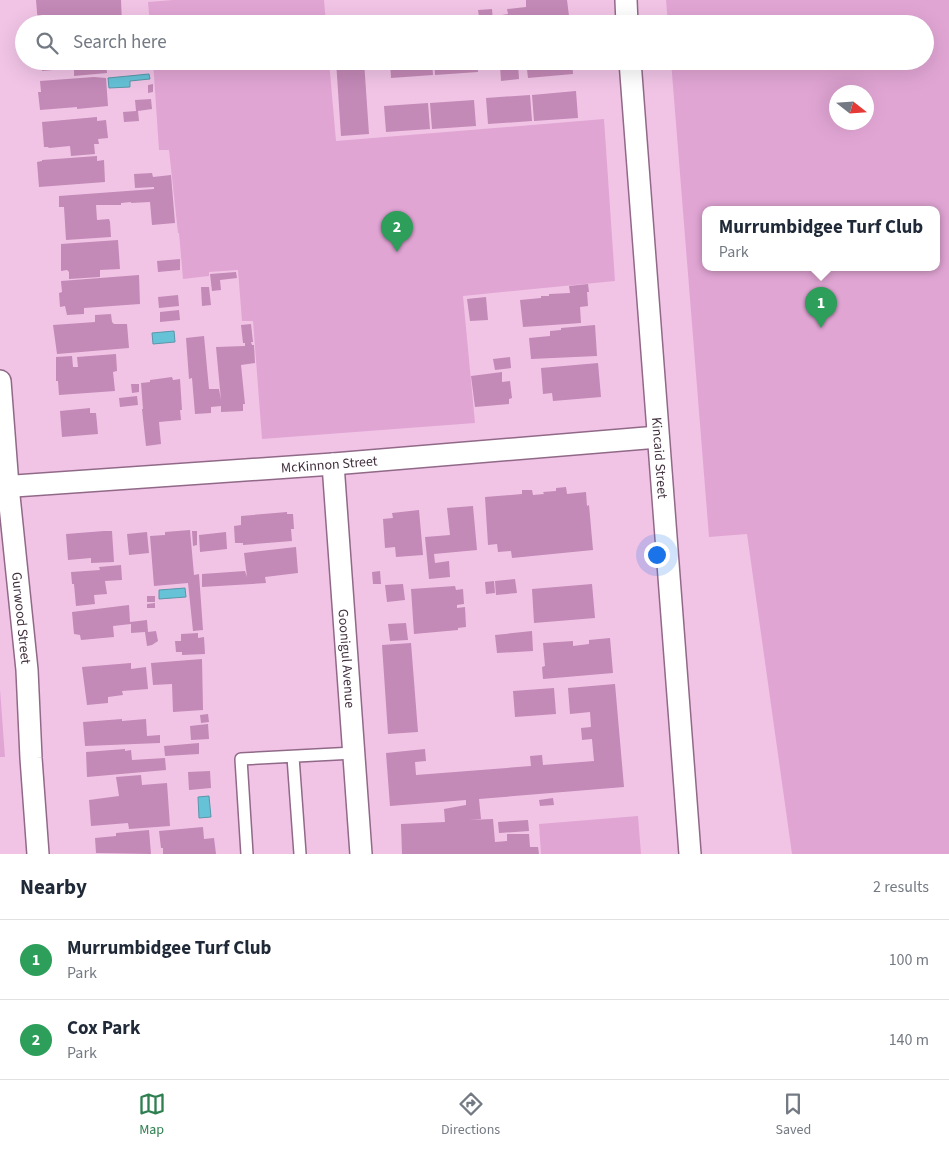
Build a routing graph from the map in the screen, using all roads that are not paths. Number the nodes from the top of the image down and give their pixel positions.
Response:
1 (626, 0) edge
2 (627, 15) edge
3 (631, 70) edge
4 (0, 381) edge
5 (658, 438) junction
6 (333, 464) junction
7 (4, 486) edge
8 (354, 753) junction
9 (293, 756) junction
10 (38, 854) edge
11 (247, 854) edge
12 (300, 854) edge
13 (362, 854) edge
14 (690, 854) edge

1 - 2 street
3 - 5 street, Kincaid Street
4 - 7 street, Gurwood Street
5 - 6 street, McKinnon Street
5 - 14 street, Kincaid Street
6 - 7 street, McKinnon Street
6 - 8 street, Goonigul Avenue
7 - 10 street, Gurwood Street
8 - 9 lane
8 - 13 street, Goonigul Avenue
9 - 11 lane
9 - 12 lane

